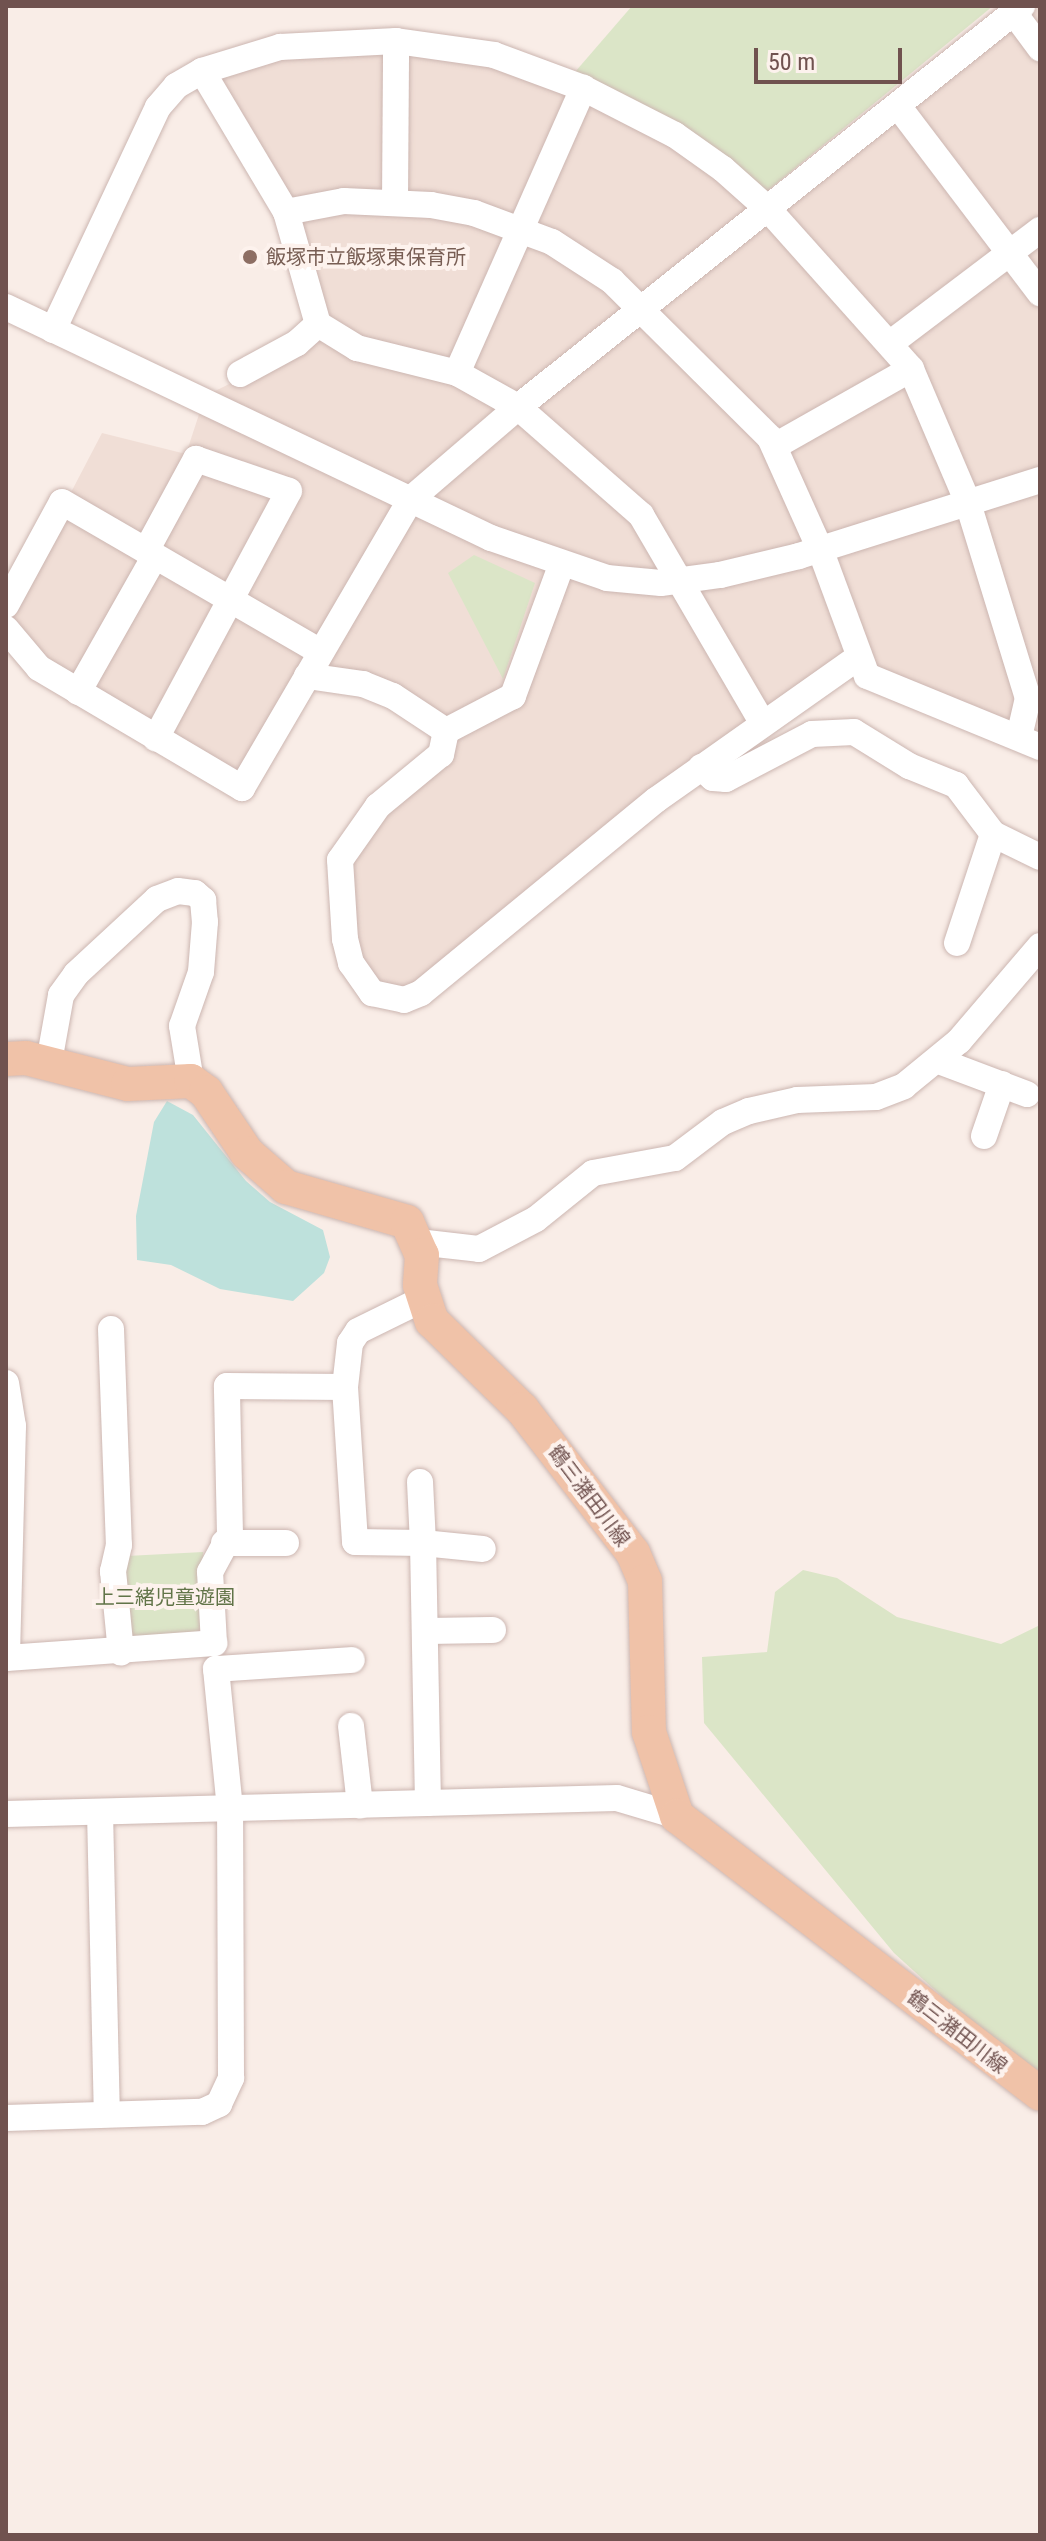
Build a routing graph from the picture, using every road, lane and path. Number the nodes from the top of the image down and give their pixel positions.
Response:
1 (1018, 10) edge
2 (396, 41) junction
3 (1040, 48) edge
4 (202, 71) junction
5 (583, 88) junction
6 (898, 106) junction
7 (395, 202) junction
8 (769, 210) junction
9 (286, 212) junction
10 (521, 229) junction
11 (1040, 230) edge
12 (1011, 253) junction
13 (1040, 293) edge
14 (6, 307) edge
15 (643, 309) junction
16 (318, 324) junction
17 (53, 330) junction
18 (892, 342) junction
19 (911, 369) junction
20 (457, 373) junction
21 (240, 374) dead end
22 (518, 407) junction
23 (775, 446) junction
24 (1040, 480) edge
25 (411, 499) junction
26 (967, 500) junction
27 (820, 549) junction
28 (150, 554) junction
29 (561, 566) junction
30 (680, 581) junction
31 (230, 600) junction
32 (6, 605) edge
33 (6, 629) edge
34 (321, 652) junction
35 (857, 658) junction
36 (307, 676) junction
37 (78, 692) junction
38 (1034, 696) edge
39 (762, 722) junction
40 (446, 731) junction
41 (156, 738) junction
42 (1029, 742) edge
43 (701, 767) junction
44 (993, 834) junction
45 (1040, 857) edge
46 (957, 943) dead end
47 (1040, 946) edge
48 (6, 1059) edge
49 (939, 1061) junction
50 (49, 1062) junction
51 (191, 1081) junction
52 (1002, 1084) junction
53 (1027, 1094) dead end
54 (984, 1136) dead end
55 (418, 1242) junction
56 (423, 1299) junction
57 (111, 1329) dead end
58 (6, 1383) edge
59 (345, 1387) junction
60 (420, 1482) dead end
61 (224, 1543) junction
62 (286, 1543) dead end
63 (423, 1543) junction
64 (483, 1549) dead end
65 (493, 1630) dead end
66 (425, 1631) junction
67 (121, 1653) junction
68 (6, 1658) edge
69 (352, 1660) dead end
70 (351, 1726) dead end
71 (428, 1803) junction
72 (360, 1805) junction
73 (230, 1809) junction
74 (100, 1812) junction
75 (6, 1814) edge
76 (677, 1816) junction
77 (1040, 2094) edge
78 (107, 2114) junction
79 (6, 2118) edge

1 - 3 street
1 - 6 street
2 - 4 street
2 - 5 street
2 - 7 street
4 - 9 street
4 - 17 street
5 - 8 street
5 - 10 street
6 - 8 street
6 - 12 street
7 - 9 street
7 - 10 street
8 - 15 street
8 - 18 street
9 - 16 street
10 - 15 street
10 - 20 street
11 - 12 street
12 - 13 street
12 - 18 street
14 - 17 street
15 - 22 street
15 - 23 street
16 - 20 street
16 - 21 street
17 - 25 street
18 - 19 street
19 - 23 street
19 - 26 street
20 - 22 street
22 - 25 street
22 - 30 street
23 - 27 street
24 - 26 street
25 - 29 street
25 - 34 street
26 - 27 street
26 - 38 street
27 - 30 street
27 - 35 street
28 - 31 street
28 - 31 street
28 - 32 street
28 - 37 street
29 - 30 street
29 - 40 street
30 - 39 street
31 - 34 street
31 - 41 street
33 - 37 street
34 - 36 street
35 - 39 street
35 - 42 street
36 - 40 street
36 - 41 street
37 - 41 street
38 - 42 street
39 - 43 street
40 - 43 street
43 - 44 street
44 - 45 street
44 - 46 street
47 - 49 street
48 - 50 main road
49 - 52 street
49 - 55 street
50 - 51 main road
50 - 51 street
51 - 55 main road
52 - 53 street
52 - 54 street
55 - 56 main road, 鶴三潴田川線
56 - 59 street
56 - 76 main road, 鶴三潴田川線
57 - 67 street
58 - 68 street
59 - 61 street
59 - 63 street
60 - 63 street
61 - 62 street
61 - 67 street
63 - 64 street
63 - 66 street
65 - 66 street
66 - 71 street
67 - 68 street
69 - 73 street
70 - 72 street
71 - 72 street
71 - 76 street
72 - 73 street
73 - 74 street
73 - 78 street
74 - 75 street
74 - 78 street
76 - 77 main road, 鶴三潴田川線
78 - 79 street

